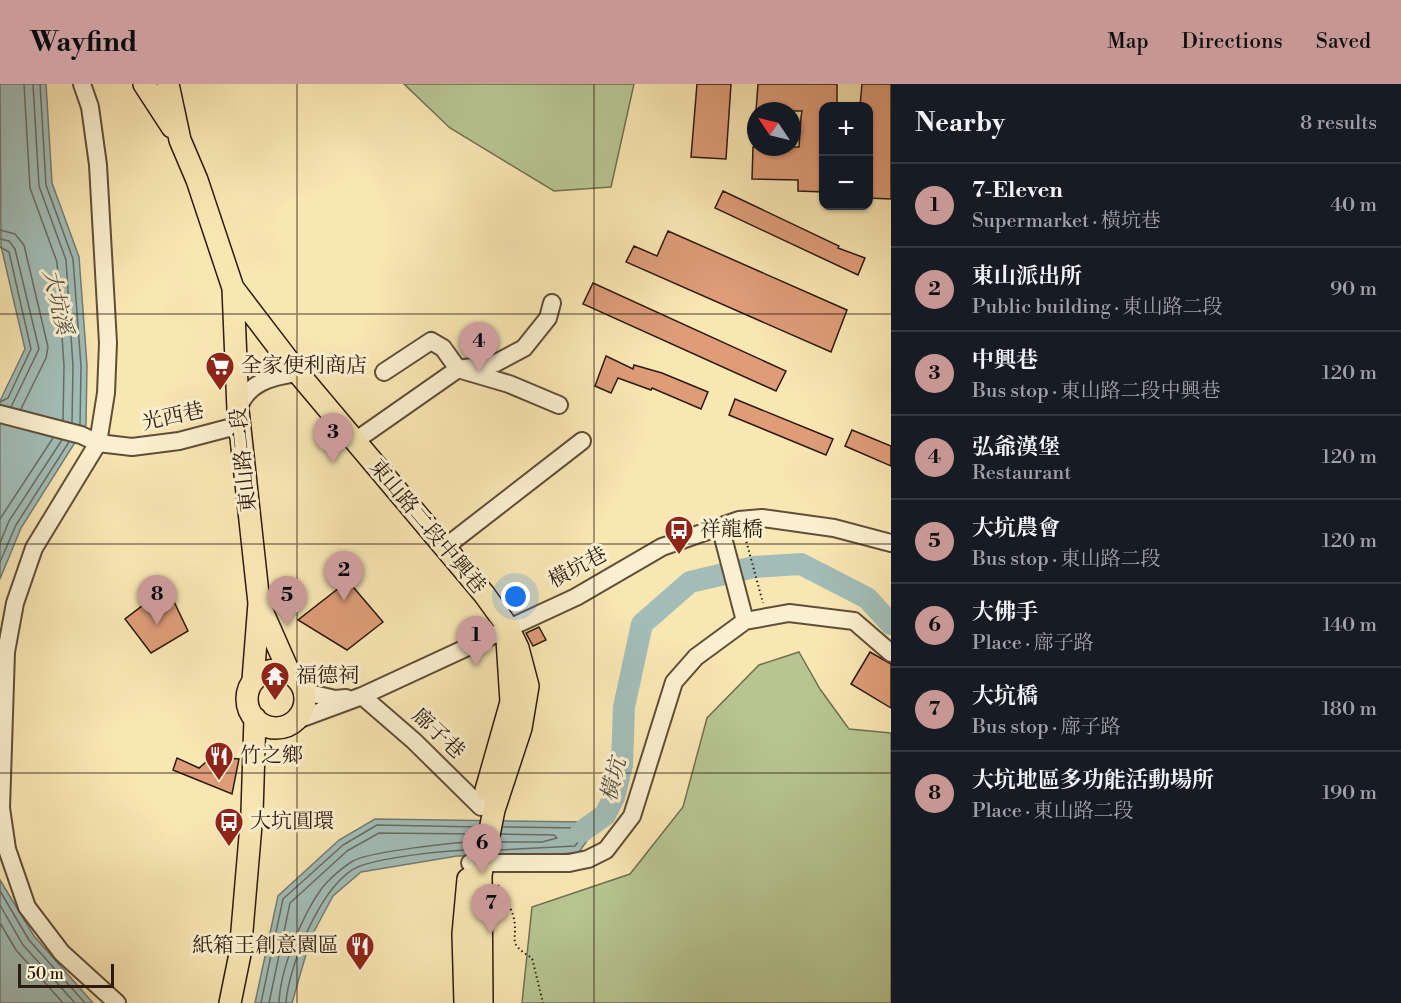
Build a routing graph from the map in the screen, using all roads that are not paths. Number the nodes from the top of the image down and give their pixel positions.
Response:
1 (82, 84) edge
2 (144, 84) edge
3 (168, 84) edge
4 (180, 140) junction
5 (233, 288) junction
6 (552, 303) dead end
7 (458, 369) junction
8 (384, 372) dead end
9 (298, 373) junction
10 (559, 405) dead end
11 (0, 414) edge
12 (239, 418) junction
13 (355, 441) junction
14 (582, 441) dead end
15 (98, 443) junction
16 (720, 526) junction
17 (891, 543) edge
18 (444, 548) junction
19 (259, 603) junction
20 (745, 621) junction
21 (508, 627) junction
22 (891, 653) edge
23 (289, 672) junction
24 (253, 680) junction
25 (305, 692) junction
26 (362, 696) junction
27 (255, 718) junction
28 (291, 723) junction
29 (255, 769) junction
30 (485, 810) junction
31 (476, 862) junction
32 (117, 1003) edge
33 (230, 1003) edge
34 (465, 1003) edge
35 (482, 1003) edge

1 - 15 street
2 - 4 main road, 東山路二段
3 - 4 main road, 東山路二段
4 - 5 main road, 東山路二段
5 - 9 main road, 東山路二段中興巷
5 - 12 main road, 東山路二段
6 - 7 street
7 - 8 street
7 - 10 street
7 - 13 street
9 - 12 street
9 - 13 main road, 東山路二段中興巷
11 - 15 street, 光西巷
12 - 15 street, 光西巷
12 - 19 main road, 東山路二段
13 - 18 main road, 東山路二段中興巷
14 - 18 street
15 - 32 street
16 - 17 street, 橫坑巷
16 - 20 street
16 - 21 street, 橫坑巷
18 - 21 main road, 東山路二段中興巷
19 - 23 main road
19 - 24 main road, 東山路二段
20 - 22 street
20 - 31 street
21 - 26 street, 橫坑巷
21 - 30 main road
23 - 24 main road
23 - 25 main road
24 - 27 main road
25 - 26 street
25 - 28 main road
26 - 28 street, 橫坑巷
26 - 30 street, 廍子巷
27 - 28 main road
27 - 29 main road
28 - 29 main road
29 - 33 main road
30 - 31 main road
31 - 34 main road
31 - 35 main road

